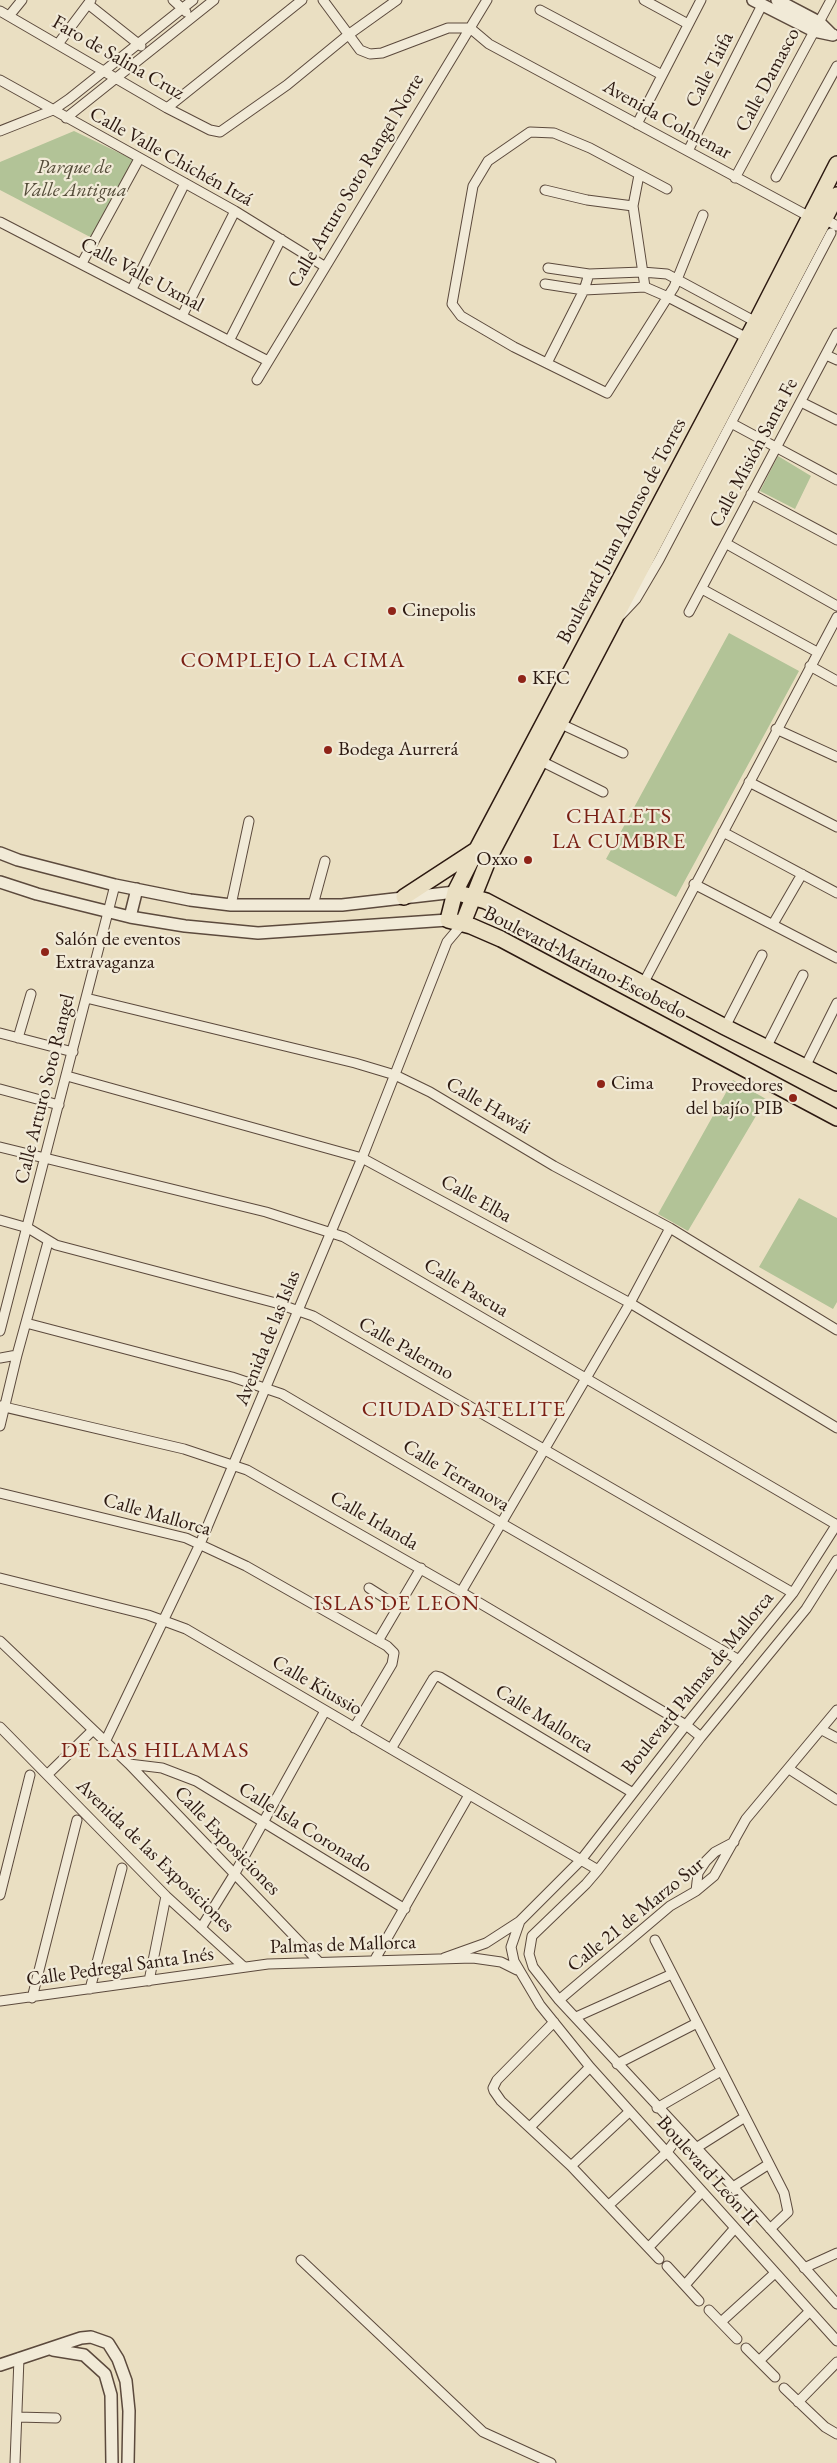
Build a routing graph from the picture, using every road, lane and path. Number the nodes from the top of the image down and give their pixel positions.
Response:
1 (22, 0) edge
2 (174, 0) edge
3 (192, 0) edge
4 (214, 0) edge
5 (302, 0) edge
6 (323, 0) edge
7 (398, 0) edge
8 (487, 0) edge
9 (644, 0) edge
10 (701, 0) edge
11 (777, 0) edge
12 (831, 0) edge
13 (90, 2) edge
14 (758, 2) edge
15 (183, 8) junction
16 (540, 10) dead end
17 (0, 11) edge
18 (9, 16) junction
19 (190, 18) junction
20 (688, 24) junction
21 (817, 27) junction
22 (470, 28) junction
23 (348, 35) junction
24 (835, 36) edge
25 (138, 43) junction
26 (58, 44) junction
27 (148, 51) junction
28 (837, 66) edge
29 (104, 71) junction
30 (662, 75) junction
31 (116, 78) junction
32 (0, 80) edge
33 (167, 108) junction
34 (53, 110) junction
35 (66, 118) junction
36 (637, 124) junction
37 (0, 131) edge
38 (688, 151) junction
39 (139, 159) junction
40 (837, 164) edge
41 (639, 175) junction
42 (776, 177) dead end
43 (736, 178) junction
44 (185, 183) junction
45 (667, 189) dead end
46 (545, 190) dead end
47 (837, 196) edge
48 (633, 206) junction
49 (235, 211) junction
50 (703, 215) dead end
51 (0, 222) edge
52 (827, 226) edge
53 (281, 239) junction
54 (82, 263) junction
55 (324, 266) junction
56 (548, 268) dead end
57 (642, 272) junction
58 (589, 274) junction
59 (678, 279) junction
60 (545, 284) dead end
61 (645, 288) junction
62 (132, 289) junction
63 (584, 290) junction
64 (668, 297) junction
65 (182, 316) junction
66 (756, 322) junction
67 (837, 333) edge
68 (747, 338) junction
69 (229, 342) junction
70 (826, 355) junction
71 (837, 360) edge
72 (268, 361) junction
73 (546, 363) junction
74 (257, 380) dead end
75 (801, 402) junction
76 (837, 420) edge
77 (731, 423) junction
78 (776, 448) junction
79 (837, 480) edge
80 (751, 494) junction
81 (837, 540) edge
82 (727, 544) junction
83 (702, 589) junction
84 (837, 606) edge
85 (689, 612) dead end
86 (837, 616) edge
87 (614, 622) junction
88 (817, 652) junction
89 (810, 666) junction
90 (837, 682) edge
91 (561, 724) junction
92 (776, 729) junction
93 (623, 753) dead end
94 (837, 757) edge
95 (541, 761) junction
96 (749, 782) junction
97 (603, 792) dead end
98 (248, 821) dead end
99 (837, 827) edge
100 (723, 832) junction
101 (477, 849) junction
102 (0, 853) edge
103 (325, 861) dead end
104 (802, 874) junction
105 (0, 882) edge
106 (694, 884) junction
107 (115, 885) junction
108 (136, 889) junction
109 (836, 889) edge
110 (455, 892) junction
111 (472, 896) junction
112 (404, 897) junction
113 (231, 905) junction
114 (313, 906) junction
115 (108, 912) junction
116 (130, 917) junction
117 (456, 921) junction
118 (773, 924) junction
119 (447, 942) junction
120 (762, 955) dead end
121 (837, 958) edge
122 (802, 975) dead end
123 (643, 984) junction
124 (31, 994) dead end
125 (86, 998) junction
126 (837, 1003) edge
127 (725, 1027) junction
128 (0, 1033) edge
129 (18, 1038) junction
130 (766, 1048) junction
131 (73, 1052) junction
132 (806, 1067) junction
133 (395, 1075) junction
134 (67, 1076) junction
135 (837, 1083) edge
136 (0, 1089) edge
137 (59, 1106) junction
138 (837, 1118) edge
139 (0, 1147) edge
140 (362, 1158) junction
141 (46, 1159) junction
142 (0, 1220) edge
143 (28, 1228) junction
144 (670, 1228) junction
145 (331, 1232) junction
146 (48, 1242) junction
147 (0, 1289) edge
148 (10, 1292) junction
149 (630, 1303) junction
150 (298, 1310) junction
151 (26, 1323) junction
152 (837, 1330) edge
153 (0, 1331) edge
154 (17, 1355) junction
155 (0, 1358) edge
156 (585, 1379) junction
157 (266, 1387) junction
158 (2, 1406) edge
159 (0, 1426) edge
160 (837, 1428) edge
161 (544, 1448) junction
162 (234, 1466) junction
163 (0, 1493) edge
164 (501, 1523) junction
165 (837, 1525) edge
166 (200, 1544) junction
167 (837, 1560) edge
168 (421, 1568) junction
169 (0, 1578) edge
170 (369, 1588) dead end
171 (461, 1592) junction
172 (793, 1593) junction
173 (399, 1607) junction
174 (166, 1620) junction
175 (0, 1641) edge
176 (378, 1641) junction
177 (739, 1660) junction
178 (837, 1710) edge
179 (325, 1711) junction
180 (686, 1725) junction
181 (0, 1727) edge
182 (354, 1728) junction
183 (94, 1730) junction
184 (822, 1730) junction
185 (701, 1736) junction
186 (837, 1738) edge
187 (105, 1742) junction
188 (391, 1750) junction
189 (129, 1764) junction
190 (789, 1769) junction
191 (30, 1775) dead end
192 (47, 1775) junction
193 (633, 1793) junction
194 (469, 1795) junction
195 (837, 1800) edge
196 (77, 1820) dead end
197 (263, 1824) junction
198 (734, 1842) junction
199 (714, 1852) junction
200 (581, 1860) junction
201 (724, 1860) junction
202 (122, 1868) dead end
203 (598, 1870) junction
204 (235, 1873) junction
205 (696, 1891) junction
206 (0, 1895) edge
207 (166, 1896) junction
208 (405, 1909) junction
209 (520, 1920) junction
210 (201, 1928) junction
211 (655, 1940) dead end
212 (444, 1958) junction
213 (374, 1961) junction
214 (319, 1962) junction
215 (244, 1967) junction
216 (517, 1970) junction
217 (672, 1974) junction
218 (148, 1982) junction
219 (90, 1990) junction
220 (32, 1998) junction
221 (559, 2000) junction
222 (0, 2001) edge
223 (576, 2017) junction
224 (554, 2022) junction
225 (697, 2023) junction
226 (617, 2064) junction
227 (590, 2067) junction
228 (721, 2071) junction
229 (657, 2108) junction
230 (629, 2112) junction
231 (745, 2117) junction
232 (530, 2127) junction
233 (681, 2133) junction
234 (696, 2148) junction
235 (667, 2152) junction
236 (769, 2164) junction
237 (571, 2166) junction
238 (732, 2186) junction
239 (702, 2192) junction
240 (609, 2205) junction
241 (736, 2228) junction
242 (770, 2229) junction
243 (649, 2248) junction
244 (837, 2253) edge
245 (660, 2259) dead end
246 (300, 2260) dead end
247 (667, 2266) dead end
248 (804, 2268) junction
249 (775, 2273) junction
250 (685, 2285) junction
251 (699, 2301) dead end
252 (837, 2304) edge
253 (709, 2310) dead end
254 (810, 2311) junction
255 (721, 2322) junction
256 (737, 2340) dead end
257 (837, 2341) edge
258 (746, 2348) dead end
259 (46, 2350) junction
260 (114, 2350) junction
261 (19, 2358) junction
262 (93, 2360) junction
263 (759, 2361) junction
264 (837, 2362) edge
265 (0, 2364) edge
266 (774, 2377) dead end
267 (784, 2388) dead end
268 (798, 2402) junction
269 (17, 2417) junction
270 (56, 2418) dead end
271 (837, 2434) edge
272 (15, 2463) edge
273 (112, 2463) edge
274 (128, 2463) edge
275 (551, 2463) edge

1 - 18 street
2 - 15 street
3 - 15 street
4 - 19 street
5 - 33 street
6 - 23 street
7 - 23 street
8 - 22 street, Calle Arturo Soto Rangel Norte
9 - 20 street
10 - 20 street
11 - 21 street
12 - 21 street, Calle Damasco
13 - 25 street
13 - 26 street
14 - 21 street
14 - 38 street, Calle Taifa
15 - 19 street
15 - 25 street
16 - 30 street
17 - 18 street, Faro de Salina Cruz
18 - 26 street, Faro de Salina Cruz
19 - 27 street
20 - 30 street
21 - 24 street
21 - 43 street, Calle Damasco
22 - 23 street
22 - 36 street, Avenida Colmenar
22 - 55 street, Calle Arturo Soto Rangel Norte
23 - 33 street, Faro de Salina Cruz
25 - 27 street
25 - 29 street
26 - 29 street, Faro de Salina Cruz
27 - 31 street
28 - 42 street
29 - 31 street, Faro de Salina Cruz
29 - 34 street
30 - 36 street
31 - 33 street, Faro de Salina Cruz
31 - 35 street
32 - 34 street, Calle Valle Chichén Itzá
34 - 35 street, Calle Valle Chichén Itzá
34 - 37 street
35 - 39 street, Calle Valle Chichén Itzá
36 - 38 street, Avenida Colmenar
38 - 43 street, Avenida Colmenar
39 - 44 street, Calle Valle Chichén Itzá
39 - 54 street
40 - 52 main road, Boulevard Juan Alonso de Torres
41 - 45 street
41 - 48 street
41 - 73 street
43 - 52 street, Avenida Colmenar
44 - 49 street, Calle Valle Chichén Itzá
44 - 62 street
46 - 48 street
47 - 52 main road, Boulevard Juan Alonso de Torres
48 - 57 street
49 - 53 street, Calle Valle Chichén Itzá
49 - 65 street
50 - 59 street
51 - 54 street, Calle Valle Uxmal
52 - 66 main road, Boulevard Juan Alonso de Torres
52 - 77 street
52 - 87 main road, Boulevard Juan Alonso de Torres
53 - 55 street, Calle Valle Chichén Itzá
53 - 69 street
54 - 62 street, Calle Valle Uxmal
55 - 72 street, Calle Arturo Soto Rangel Norte
56 - 58 street
57 - 58 street
57 - 59 street
57 - 61 street
58 - 63 street
59 - 64 street
59 - 66 street
60 - 63 street
61 - 63 street
61 - 64 street
62 - 65 street, Calle Valle Uxmal
63 - 73 street
64 - 68 street
64 - 73 street
65 - 69 street, Calle Valle Uxmal
66 - 68 main road, Boulevard Juan Alonso de Torres
67 - 70 street, Calle Misión Santa Fe
68 - 101 main road, Boulevard Juan Alonso de Torres
69 - 72 street, Calle Valle Uxmal
70 - 71 street
70 - 75 street, Calle Misión Santa Fe
72 - 74 street, Calle Arturo Soto Rangel Norte
75 - 76 street
75 - 78 street, Calle Misión Santa Fe
77 - 78 street
77 - 87 street
78 - 79 street
78 - 80 street, Calle Misión Santa Fe
80 - 81 street
80 - 82 street, Calle Misión Santa Fe
82 - 83 street, Calle Misión Santa Fe
82 - 84 street
83 - 85 street, Calle Misión Santa Fe
83 - 88 street
86 - 88 street
87 - 91 main road, Boulevard Juan Alonso de Torres
88 - 89 street
89 - 90 street
89 - 92 street
91 - 93 street
91 - 95 main road, Boulevard Juan Alonso de Torres
92 - 94 street
92 - 96 street
95 - 97 street
95 - 111 main road, Boulevard Juan Alonso de Torres
96 - 99 street
96 - 100 street
98 - 113 street
100 - 104 street
100 - 106 street
101 - 110 main road, Boulevard Juan Alonso de Torres
101 - 112 main road
102 - 107 street, Boulevard Mariano Escobedo
103 - 114 street
104 - 109 street
104 - 118 street
105 - 115 street, Boulevard Mariano Escobedo
106 - 118 street
106 - 123 street
107 - 108 street, Boulevard Mariano Escobedo
107 - 115 street, Calle Arturo Soto Rangel
108 - 113 street, Boulevard Mariano Escobedo
108 - 116 street
110 - 111 main road, Boulevard Mariano Escobedo
110 - 112 street, Boulevard Mariano Escobedo
110 - 117 main road, Boulevard Juan Alonso de Torres
111 - 117 main road, Boulevard Juan Alonso de Torres
111 - 123 main road, Boulevard Mariano Escobedo
112 - 114 street, Boulevard Mariano Escobedo
113 - 114 street, Boulevard Mariano Escobedo
115 - 116 street, Boulevard Mariano Escobedo
115 - 125 street, Calle Arturo Soto Rangel
116 - 117 street, Boulevard Mariano Escobedo
117 - 119 street, Avenida de las Islas
117 - 119 street, Avenida de las Islas
117 - 138 main road, Boulevard Mariano Escobedo
118 - 121 street
119 - 133 street, Avenida de las Islas
120 - 127 street
122 - 130 street
123 - 127 main road, Boulevard Mariano Escobedo
124 - 129 street
125 - 131 street, Calle Arturo Soto Rangel
125 - 133 street, Calle Hawái
126 - 132 street
127 - 130 main road, Boulevard Mariano Escobedo
128 - 129 street
129 - 131 street
130 - 132 main road, Boulevard Mariano Escobedo
131 - 134 street, Calle Arturo Soto Rangel
132 - 135 main road, Boulevard Mariano Escobedo
133 - 140 street, Avenida de las Islas
133 - 144 street, Calle Hawái
134 - 137 street, Calle Arturo Soto Rangel
134 - 140 street, Calle Elba
136 - 137 street
137 - 141 street, Calle Arturo Soto Rangel
139 - 141 street
140 - 145 street, Avenida de las Islas
140 - 149 street, Calle Elba
141 - 143 street, Calle Arturo Soto Rangel
141 - 145 street, Calle Pascua
142 - 143 street
143 - 146 street, Calle Palermo
143 - 148 street, Calle Arturo Soto Rangel
144 - 149 street
144 - 152 street, Calle Hawái
145 - 150 street, Avenida de las Islas
145 - 156 street, Calle Pascua
146 - 150 street, Calle Palermo
146 - 151 street
147 - 148 street
148 - 153 street, Calle Arturo Soto Rangel
149 - 156 street
149 - 160 street, Calle Elba
150 - 157 street, Avenida de las Islas
150 - 161 street, Calle Palermo
151 - 154 street
151 - 157 street, Calle Terranova
154 - 155 street
154 - 158 street
156 - 161 street
156 - 165 street, Calle Pascua
157 - 162 street, Avenida de las Islas
157 - 164 street, Calle Terranova
158 - 159 street
158 - 162 street, Calle Irlanda
161 - 164 street
161 - 172 street, Calle Palermo
162 - 166 street, Avenida de las Islas
162 - 168 street, Calle Irlanda
163 - 166 street, Calle Mallorca
164 - 171 street
164 - 177 street, Calle Terranova
165 - 172 street, Boulevard Palmas de Mallorca
166 - 174 street, Avenida de las Islas
166 - 176 street, Calle Mallorca
167 - 185 street, Boulevard Palmas de Mallorca
168 - 171 street, Calle Irlanda
168 - 173 street
169 - 174 street, Calle Kiussio
170 - 173 street
171 - 180 street, Calle Irlanda
172 - 177 street, Boulevard Palmas de Mallorca
173 - 176 street
174 - 179 street, Calle Kiussio
174 - 187 street, Avenida de las Islas
175 - 183 street, Calle Exposiciones
176 - 182 street, Calle Mallorca
177 - 180 street, Boulevard Palmas de Mallorca
178 - 184 street, Calle 21 de Marzo Sur
179 - 182 street, Calle Kiussio
179 - 197 street
180 - 185 street, Calle Irlanda
180 - 193 street, Boulevard Palmas de Mallorca
181 - 192 street, Avenida de las Exposiciones
182 - 188 street, Calle Kiussio
183 - 187 street, Calle Exposiciones
183 - 192 street
184 - 186 street
184 - 190 street, Calle 21 de Marzo Sur
185 - 203 street, Boulevard Palmas de Mallorca
187 - 189 street, Calle Exposiciones
188 - 193 street, Calle Mallorca
188 - 194 street, Calle Kiussio
189 - 197 street, Calle Isla Coronado
189 - 204 street, Calle Exposiciones
190 - 195 street
190 - 198 street, Calle 21 de Marzo Sur
191 - 206 street
192 - 207 street, Avenida de las Exposiciones
193 - 200 street, Boulevard Palmas de Mallorca
194 - 200 street, Calle Kiussio
194 - 208 street
196 - 220 street
197 - 204 street
197 - 208 street, Calle Isla Coronado
198 - 199 street
198 - 201 street, Calle 21 de Marzo Sur
199 - 201 street
199 - 205 street
200 - 203 street, Calle Kiussio
200 - 209 street, Palmas de Mallorca
201 - 205 street, Calle 21 de Marzo Sur
202 - 219 street
203 - 221 street
204 - 210 street
204 - 214 street, Calle Exposiciones
205 - 221 street, Calle 21 de Marzo Sur
207 - 210 street, Avenida de las Exposiciones
207 - 218 street
208 - 213 street
209 - 212 street, Palmas de Mallorca
209 - 216 street, Palmas de Mallorca
210 - 215 street, Avenida de las Exposiciones
211 - 217 street
212 - 213 street, Palmas de Mallorca
212 - 216 street, Palmas de Mallorca
213 - 214 street, Palmas de Mallorca
214 - 215 street, Palmas de Mallorca
215 - 218 street, Calle Pedregal Santa Inés
216 - 224 street, Palmas de Mallorca
217 - 223 street
217 - 225 street
218 - 219 street, Calle Pedregal Santa Inés
219 - 220 street, Calle Pedregal Santa Inés
220 - 222 street, Calle Pedregal Santa Inés
221 - 223 street
223 - 226 street
224 - 227 street, Boulevard León II
224 - 232 street
225 - 226 street
225 - 228 street
226 - 229 street
227 - 230 street, Boulevard León II
227 - 232 street
228 - 229 street
228 - 231 street
229 - 233 street
230 - 235 street, Boulevard León II
230 - 237 street
231 - 234 street
231 - 236 street
232 - 237 street
233 - 234 street
233 - 235 street
234 - 238 street
235 - 239 street, Boulevard León II
235 - 240 street
236 - 238 street
236 - 242 street
237 - 240 street
238 - 242 street
239 - 241 street, Boulevard León II
239 - 243 street
240 - 243 street
241 - 249 street, Boulevard León II
241 - 250 street
242 - 248 street
243 - 245 street
244 - 248 street
246 - 275 street
247 - 250 street
248 - 252 street
249 - 254 street, Boulevard León II
249 - 255 street
250 - 251 street
253 - 255 street
254 - 257 street, Boulevard León II
254 - 263 street
255 - 256 street
258 - 263 street
259 - 260 street
259 - 261 street
259 - 262 street
260 - 262 street
260 - 274 street
261 - 265 street
261 - 269 street
262 - 273 street
263 - 266 street
264 - 268 street
267 - 268 street
268 - 271 street
269 - 270 street
269 - 272 street

